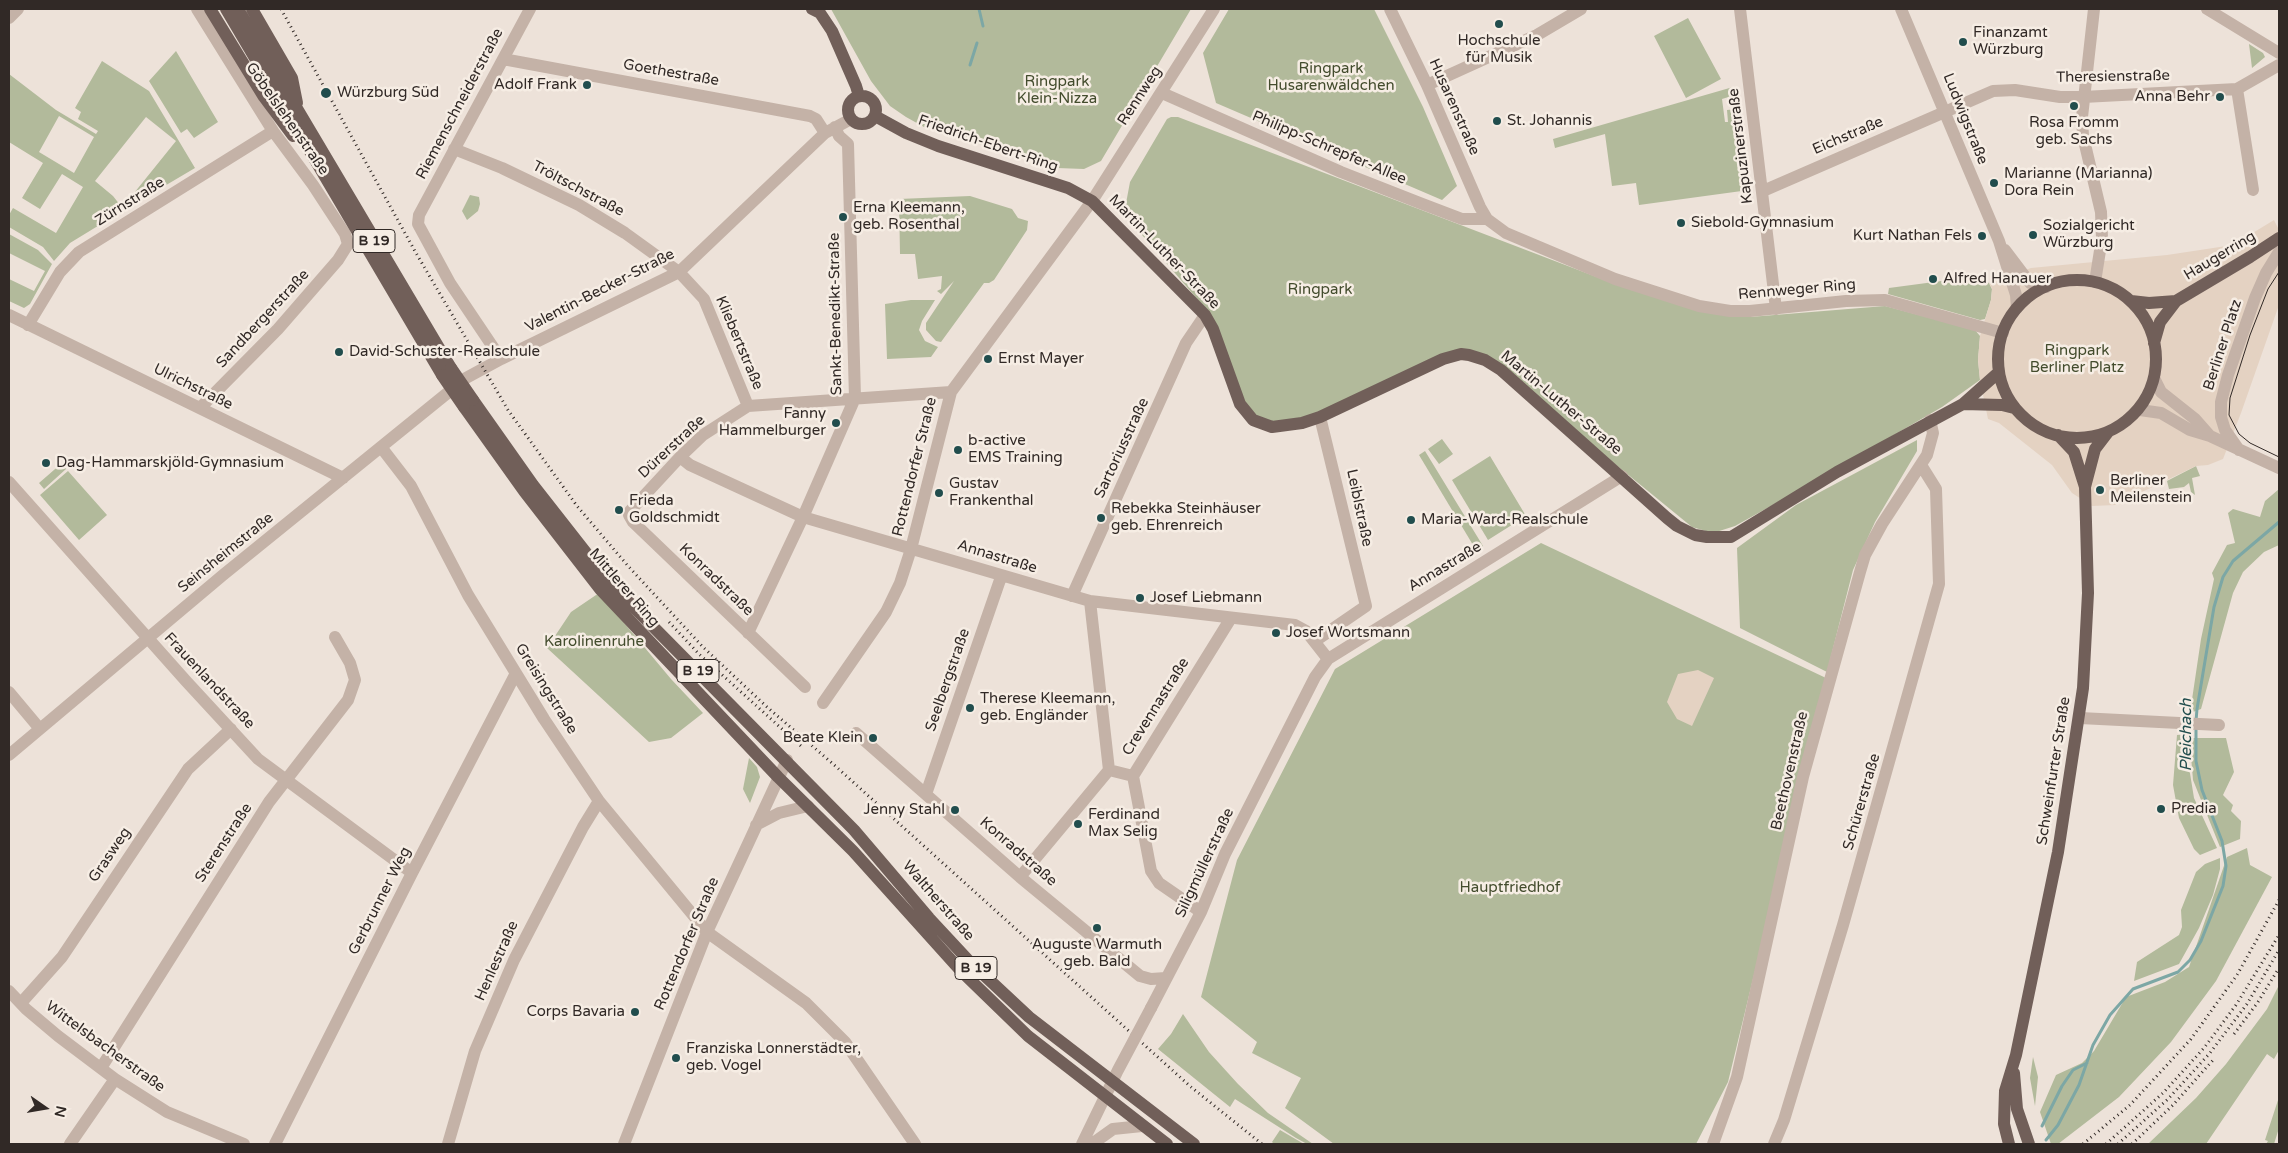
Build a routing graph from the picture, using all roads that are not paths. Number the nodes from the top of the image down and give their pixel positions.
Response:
1 (18, 9) edge
2 (197, 9) edge
3 (210, 9) edge
4 (226, 9) edge
5 (238, 9) edge
6 (252, 9) edge
7 (530, 9) edge
8 (812, 9) edge
9 (1214, 9) edge
10 (1390, 9) edge
11 (1580, 9) edge
12 (1740, 9) edge
13 (1901, 9) edge
14 (2094, 9) edge
15 (2208, 9) edge
16 (9, 18) edge
17 (2279, 53) edge
18 (503, 59) junction
19 (2279, 65) edge
20 (1427, 85) junction
21 (2237, 89) junction
22 (1162, 93) junction
23 (859, 96) junction
24 (2083, 97) junction
25 (1946, 112) junction
26 (299, 113) junction
27 (875, 116) junction
28 (851, 119) junction
29 (830, 130) junction
30 (273, 131) junction
31 (454, 149) junction
32 (323, 174) junction
33 (2253, 190) dead end
34 (1763, 191) junction
35 (1092, 201) junction
36 (1487, 220) junction
37 (2279, 238) edge
38 (1999, 241) junction
39 (347, 249) joint
40 (2263, 249) junction
41 (2279, 250) edge
42 (679, 272) junction
43 (2095, 282) junction
44 (2046, 287) junction
45 (2131, 301) junction
46 (2176, 301) junction
47 (2017, 308) junction
48 (1776, 310) junction
49 (9, 315) edge
50 (1205, 315) junction
51 (28, 326) junction
52 (2002, 333) junction
53 (2154, 343) junction
54 (501, 358) junction
55 (447, 372) junction
56 (1999, 372) junction
57 (466, 378) joint
58 (2155, 380) junction
59 (951, 392) junction
60 (855, 398) junction
61 (469, 403) junction
62 (1962, 404) junction
63 (748, 406) junction
64 (200, 408) junction
65 (2014, 408) junction
66 (2140, 410) junction
67 (1320, 416) junction
68 (1930, 420) junction
69 (2108, 432) junction
70 (2058, 435) junction
71 (2210, 436) junction
72 (381, 447) junction
73 (2239, 450) junction
74 (680, 457) junction
75 (1921, 465) junction
76 (2279, 468) edge
77 (1622, 476) junction
78 (342, 478) junction
79 (9, 482) edge
80 (2085, 487) junction
81 (629, 516) joint
82 (803, 517) junction
83 (911, 548) junction
84 (1001, 577) junction
85 (1072, 596) junction
86 (1090, 601) junction
87 (1231, 618) junction
88 (748, 633) junction
89 (335, 637) dead end
90 (148, 639) junction
91 (1315, 641) junction
92 (1328, 659) junction
93 (516, 673) junction
94 (805, 687) dead end
95 (9, 692) edge
96 (823, 703) dead end
97 (2080, 718) junction
98 (2219, 725) dead end
99 (40, 729) junction
100 (231, 729) junction
101 (856, 732) dead end
102 (9, 755) edge
103 (787, 760) junction
104 (1109, 770) junction
105 (1133, 776) junction
106 (778, 777) junction
107 (286, 780) junction
108 (926, 794) junction
109 (599, 801) junction
110 (808, 806) junction
111 (756, 825) junction
112 (412, 873) junction
113 (1020, 877) junction
114 (1201, 912) junction
115 (707, 932) junction
116 (1166, 978) junction
117 (9, 991) edge
118 (21, 1003) junction
119 (2016, 1056) junction
120 (101, 1068) junction
121 (1115, 1076) junction
122 (115, 1079) junction
123 (1106, 1096) junction
124 (1142, 1126) junction
125 (70, 1144) edge
126 (244, 1144) edge
127 (275, 1144) edge
128 (448, 1144) edge
129 (624, 1144) edge
130 (915, 1144) edge
131 (1082, 1144) edge
132 (1092, 1144) edge
133 (1167, 1144) edge
134 (1194, 1144) edge
135 (1713, 1144) edge
136 (1774, 1144) edge
137 (2009, 1144) edge
138 (2030, 1144) edge

1 - 16 street
2 - 30 street, Göbelslehenstraße
3 - 32 main road
4 - 32 main road, B 19
5 - 26 main road, B 19
6 - 26 main road
7 - 18 street, Riemenschneiderstraße
8 - 23 main road
9 - 22 street, Rennweg
10 - 20 street, Husarenstraße
11 - 20 street
12 - 34 street, Kapuzinerstraße
13 - 25 street, Ludwigstraße
14 - 24 street
15 - 17 street
18 - 29 street, Goethestraße
18 - 31 street, Riemenschneiderstraße
19 - 21 street, Theresienstraße
20 - 36 street, Husarenstraße
21 - 24 street, Theresienstraße
21 - 33 street
22 - 35 street, Rennweg
22 - 36 street, Philipp-Schrepfer-Allee
23 - 27 main road
23 - 28 main road
24 - 25 street, Theresienstraße
24 - 43 street
25 - 34 street, Eichstraße
25 - 38 street, Ludwigstraße
26 - 55 main road, B 19
27 - 28 main road
27 - 35 main road, Friedrich-Ebert-Ring
28 - 29 street, Valentin-Becker-Straße
29 - 42 street, Valentin-Becker-Straße
29 - 60 street, Sankt-Benedikt-Straße
30 - 39 street, Göbelslehenstraße
30 - 51 street, Zürnstraße
31 - 42 street, Tröltschstraße
31 - 54 street, Riemenschneiderstraße
32 - 55 main road, B 19
34 - 48 street, Kapuzinerstraße
35 - 50 main road, Martin-Luther-Straße
35 - 59 street, Rottendorfer Straße
36 - 48 street, Rennweger Ring
37 - 40 main road, Haugerring
38 - 44 street, Ludwigstraße
38 - 47 street, Ludwigstraße
39 - 64 street, Sandbergerstraße
40 - 41 street, Berliner Platz
40 - 46 main road, Haugerring
41 - 73 street, Berliner Platz
42 - 54 street, Valentin-Becker-Straße
42 - 63 street, Kliebertstraße
43 - 44 main road
43 - 45 main road
44 - 47 main road
45 - 46 main road, Haugerring
45 - 53 main road
46 - 53 main road, Haugerring
47 - 52 main road
48 - 52 street, Rennweger Ring
49 - 51 street, Ulrichstraße
50 - 67 main road, Martin-Luther-Straße
50 - 85 street, Sartoriusstraße
51 - 64 street, Ulrichstraße
52 - 56 main road
53 - 58 main road
54 - 57 street, Valentin-Becker-Straße
55 - 61 main road, B 19, bridge
56 - 62 main road, Martin-Luther-Straße
56 - 65 main road
57 - 72 street, Seinsheimstraße
58 - 66 main road
58 - 71 street
59 - 60 street, Dürerstraße
59 - 83 street, Rottendorfer Straße
60 - 63 street, Dürerstraße
60 - 82 street, Sankt-Benedikt-Straße
61 - 103 main road, Mittlerer Ring / B 19
61 - 106 main road, Mittlerer Ring / B 19
62 - 65 main road, Martin-Luther-Straße
62 - 68 main road, Martin-Luther-Straße
63 - 74 street, Dürerstraße
64 - 78 street, Ulrichstraße
65 - 70 main road
66 - 69 main road
66 - 71 street
67 - 77 main road, Martin-Luther-Straße
67 - 91 street, Leiblstraße
68 - 75 street, Beethovenstraße
68 - 77 main road, Martin-Luther-Straße
69 - 70 main road
69 - 80 main road, Schweinfurter Straße
70 - 80 main road, Schweinfurter Straße
71 - 73 street
72 - 78 street, Seinsheimstraße
72 - 93 street, Greisingstraße
73 - 76 street
74 - 81 street, Dürerstraße
74 - 82 street, Annastraße
75 - 135 street, Beethovenstraße
75 - 136 street, Schürerstraße
77 - 92 street, Annastraße
78 - 90 street, Seinsheimstraße
79 - 90 street, Frauenlandstraße
80 - 97 main road, Schweinfurter Straße
81 - 88 street, Konradstraße
82 - 83 street, Annastraße
82 - 88 street, Sankt-Benedikt-Straße
83 - 84 street, Annastraße
83 - 96 street, Rottendorfer Straße
84 - 85 street, Annastraße
84 - 108 street, Seelbergstraße
85 - 86 street, Annastraße
86 - 87 street, Annastraße
86 - 104 street
87 - 91 street, Annastraße
87 - 105 street, Crevennastraße
88 - 94 street, Konradstraße
89 - 107 street, Sterenstraße
90 - 99 street, Seinsheimstraße
90 - 100 street, Frauenlandstraße
91 - 92 street, Annastraße
92 - 114 street, Siligmüllerstraße
93 - 109 street, Greisingstraße
93 - 112 street, Gerbrunner Weg
95 - 99 street
97 - 98 street
97 - 119 main road, Schweinfurter Straße
99 - 102 street, Seinsheimstraße
100 - 107 street, Frauenlandstraße
100 - 118 street, Grasweg
101 - 108 street, Konradstraße
103 - 106 street, Rottendorfer Straße
103 - 121 main road, Waltherstraße / B 19
104 - 105 street, Crevennastraße
104 - 113 street, Crevennastraße
105 - 114 street
106 - 110 main road, Waltherstraße / B 19
106 - 111 street, Rottendorfer Straße
107 - 112 street, Frauenlandstraße
107 - 120 street, Sterenstraße
108 - 113 street, Konradstraße
109 - 115 street, Greisingstraße
109 - 128 street, Henlestraße
110 - 111 street
110 - 123 main road, Waltherstraße / B 19
111 - 115 street, Rottendorfer Straße
112 - 127 street, Gerbrunner Weg
113 - 116 street, Konradstraße
114 - 116 street, Siligmüllerstraße
115 - 129 street, Rottendorfer Straße
115 - 130 street, Greisingstraße
116 - 121 street, Siligmüllerstraße, bridge
117 - 118 street, Wittelsbacherstraße
118 - 120 street, Wittelsbacherstraße
119 - 137 main road, Schweinfurter Straße
119 - 138 main road, Schweinfurter Straße
120 - 122 street, Wittelsbacherstraße
121 - 123 street, Siligmüllerstraße
121 - 134 main road, Waltherstraße / B 19
122 - 125 street
122 - 126 street, Wittelsbacherstraße
123 - 124 main road, Waltherstraße / B 19
123 - 131 street, Siligmüllerstraße
124 - 132 street
124 - 133 main road, Waltherstraße / B 19

